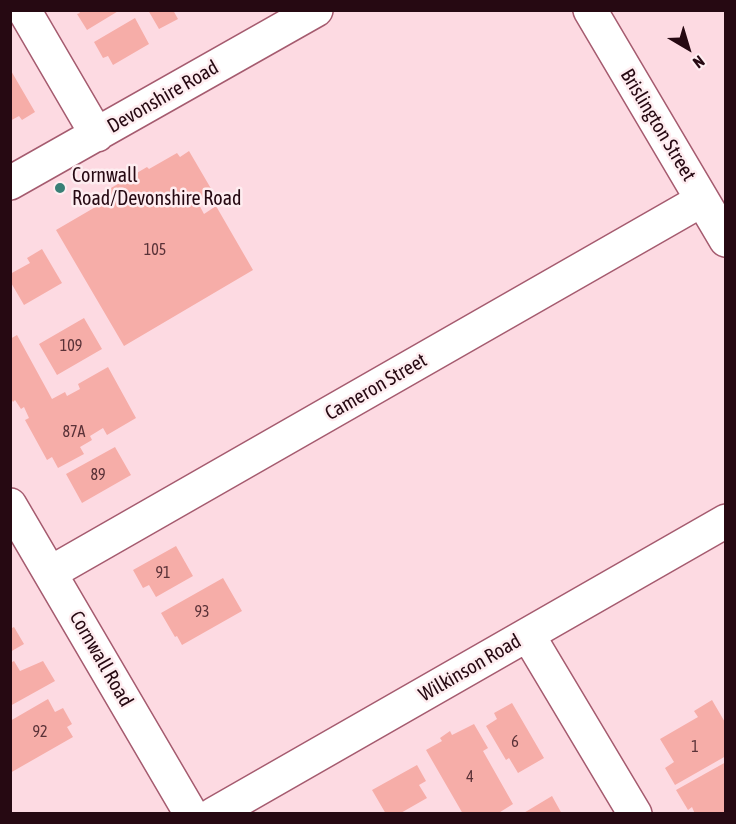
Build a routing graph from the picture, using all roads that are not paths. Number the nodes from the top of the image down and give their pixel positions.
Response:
1 (24, 10) edge
2 (316, 10) edge
3 (590, 10) edge
4 (97, 135) junction
5 (10, 183) edge
6 (702, 200) junction
7 (726, 240) edge
8 (10, 505) edge
9 (726, 521) edge
10 (50, 573) junction
11 (528, 635) junction
12 (191, 813) edge
13 (214, 813) edge
14 (635, 813) edge

1 - 4 street
2 - 4 street, Devonshire Road
3 - 6 street, Brislington Street
4 - 5 street, Devonshire Road
6 - 7 street, Brislington Street
6 - 10 street, Cameron Street
8 - 10 street, Cornwall Road
9 - 11 street, Wilkinson Road
10 - 12 street, Cornwall Road
11 - 13 street, Wilkinson Road
11 - 14 street

